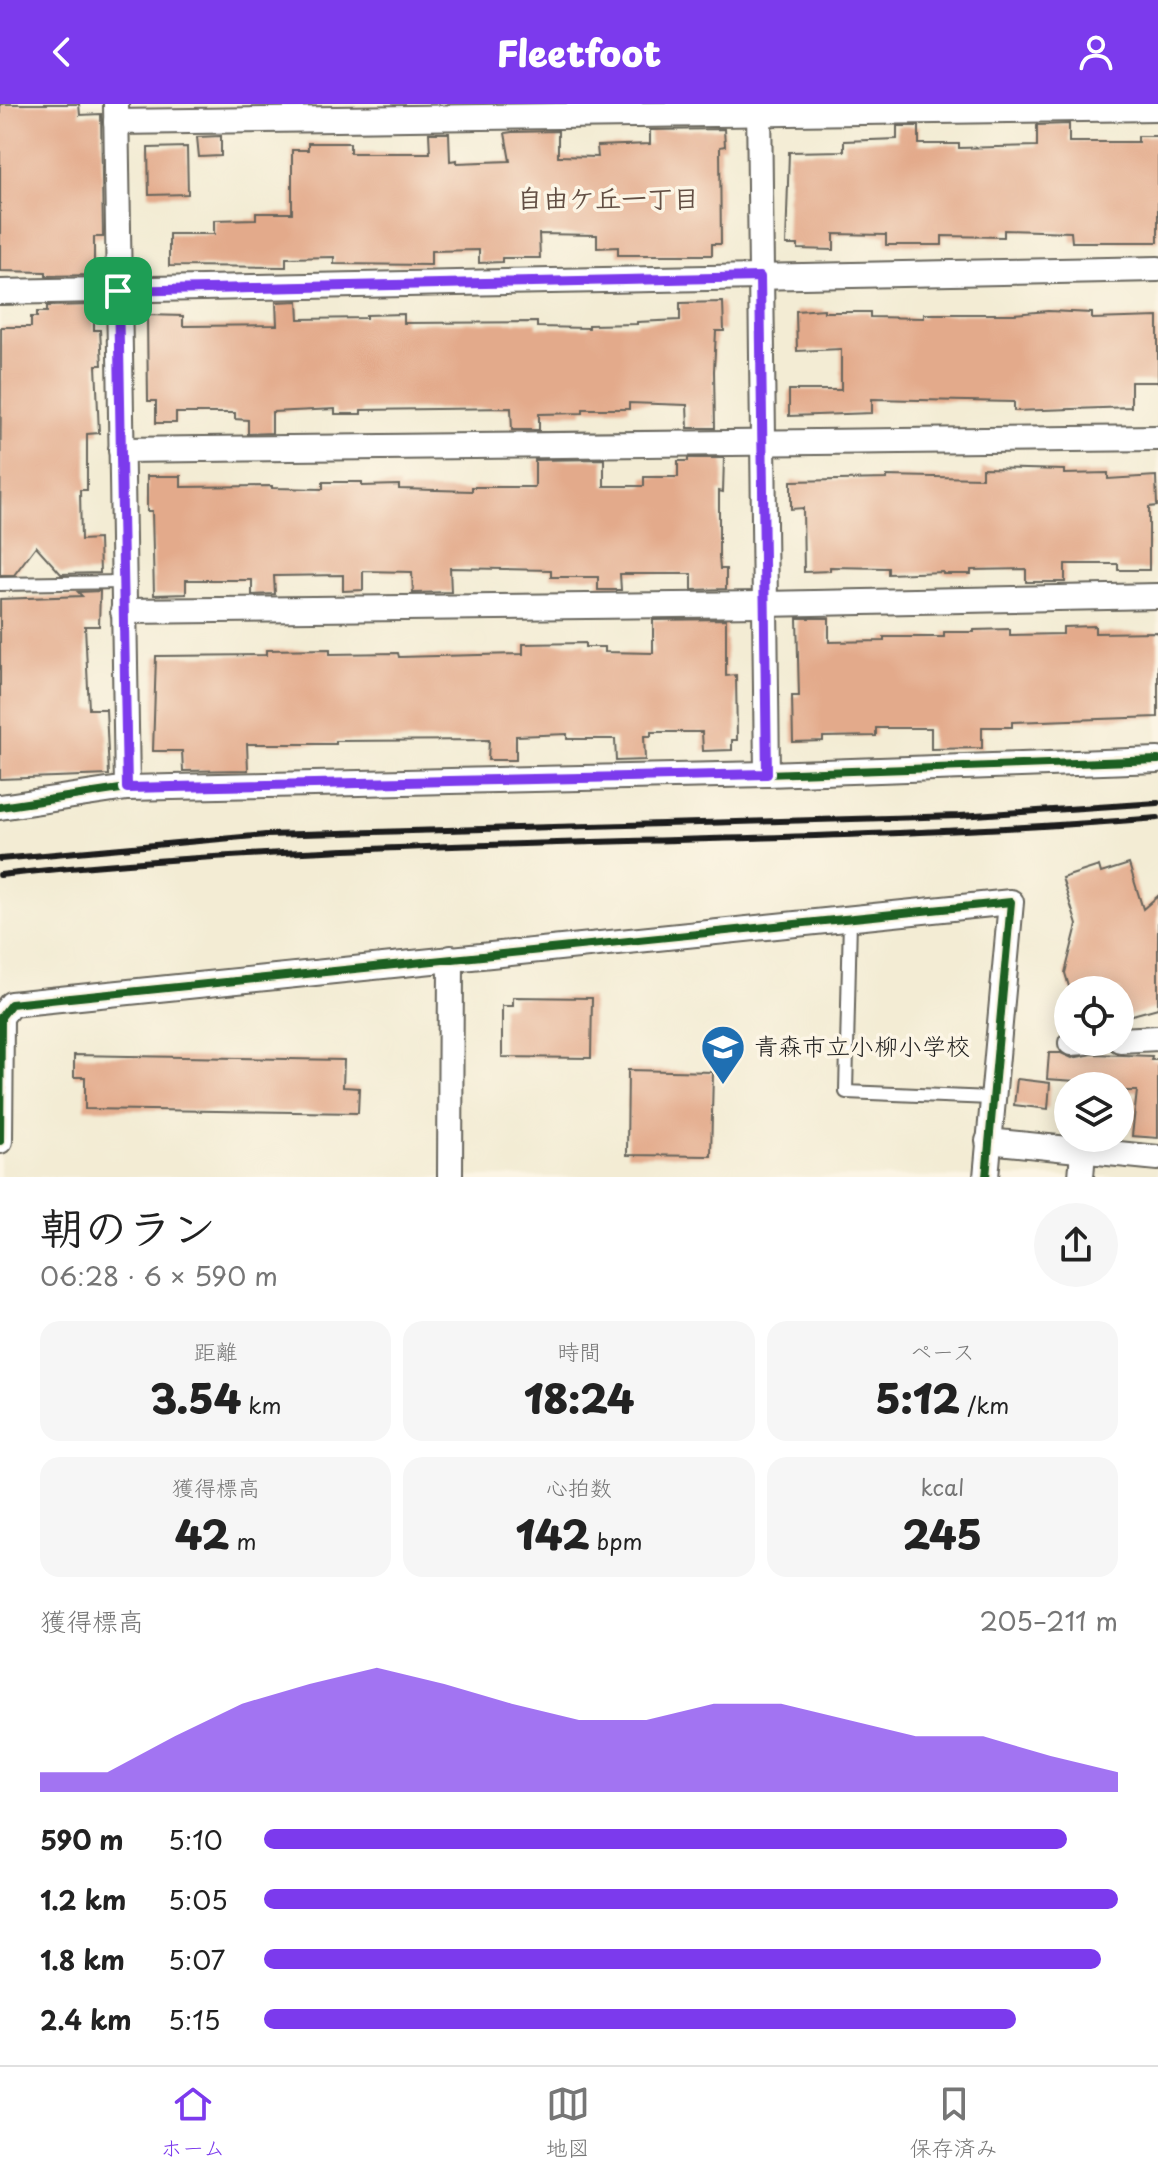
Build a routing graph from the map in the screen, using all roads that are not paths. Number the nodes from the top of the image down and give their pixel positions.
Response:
1 (1067, 107) edge
2 (1158, 108) edge
3 (759, 109) edge
4 (116, 113) edge
5 (1158, 269) edge
6 (760, 277) junction
7 (118, 291) junction
8 (0, 292) edge
9 (1158, 438) edge
10 (762, 442) junction
11 (121, 450) junction
12 (123, 582) junction
13 (0, 584) edge
14 (1158, 596) edge
15 (763, 604) junction
16 (123, 611) junction
17 (1158, 760) edge
18 (767, 774) junction
19 (127, 788) junction
20 (0, 807) edge
21 (850, 919) junction
22 (451, 958) junction
23 (3, 1006) edge
24 (1158, 1038) edge
25 (1134, 1039) edge
26 (991, 1098) junction
27 (0, 1141) edge
28 (988, 1141) junction
29 (1054, 1148) edge
30 (1083, 1152) edge
31 (1094, 1152) edge
32 (1158, 1158) edge
33 (450, 1177) edge
34 (986, 1177) edge
35 (1081, 1177) edge

1 - 2 street
1 - 3 street
3 - 4 street
3 - 6 street
4 - 7 street
5 - 6 street
6 - 7 street
6 - 10 street
7 - 8 street
7 - 11 street
9 - 10 street
10 - 11 street
10 - 15 street
11 - 12 street
12 - 13 lane
12 - 16 street
14 - 15 street
15 - 16 street
15 - 18 street
16 - 19 street
17 - 18 street
18 - 19 street
19 - 20 street
21 - 22 street
21 - 26 lane
21 - 26 street
22 - 23 street
22 - 33 street
23 - 27 street
24 - 25 street
26 - 28 street
28 - 29 street
28 - 34 street
30 - 35 street
31 - 32 street

